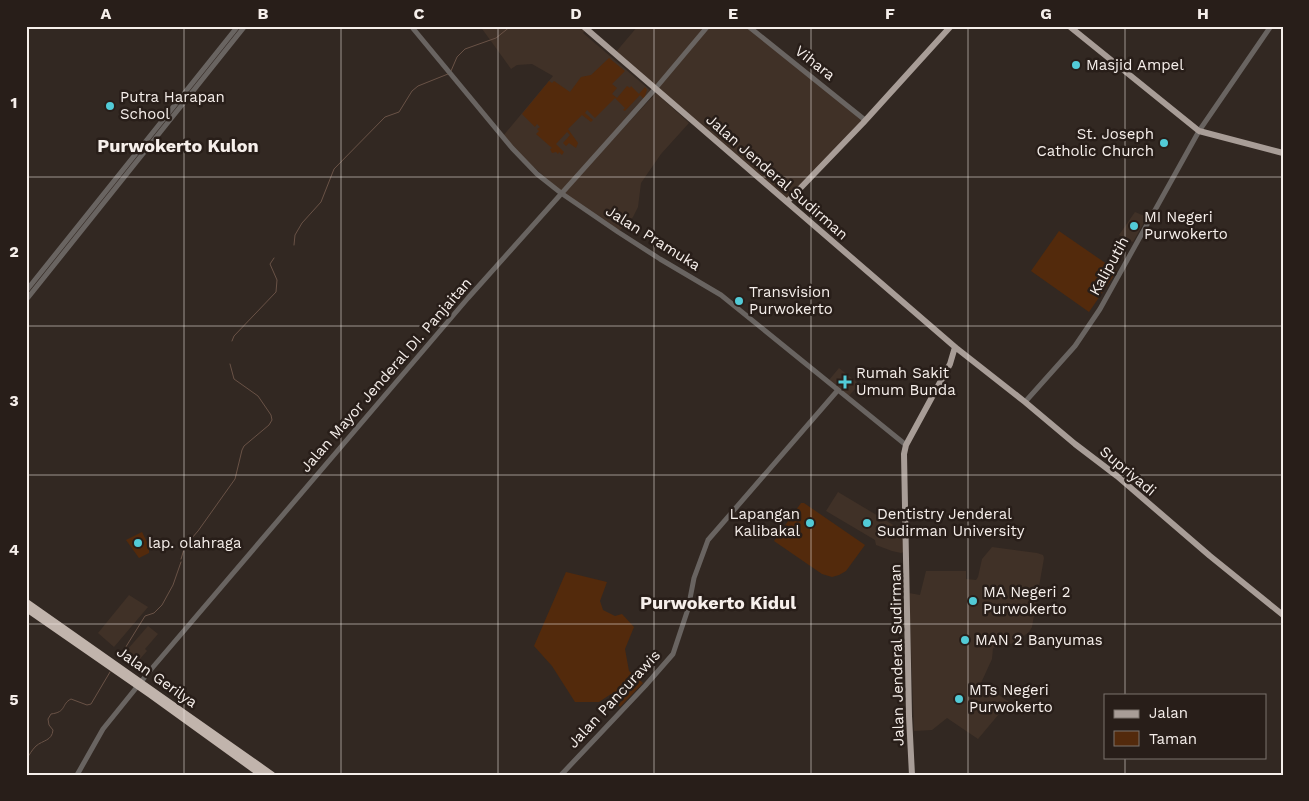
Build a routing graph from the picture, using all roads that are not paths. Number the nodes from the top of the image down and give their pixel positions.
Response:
1 (238, 26) edge
2 (245, 26) edge
3 (411, 26) edge
4 (583, 26) edge
5 (708, 26) edge
6 (748, 26) edge
7 (951, 26) edge
8 (1069, 26) edge
9 (1271, 26) edge
10 (214, 56) junction
11 (218, 61) junction
12 (655, 89) junction
13 (866, 120) junction
14 (1199, 131) junction
15 (1283, 153) edge
16 (561, 193) junction
17 (786, 202) junction
18 (42, 270) junction
19 (47, 274) junction
20 (26, 291) edge
21 (26, 300) edge
22 (955, 348) junction
23 (838, 390) junction
24 (1025, 402) junction
25 (906, 445) junction
26 (26, 602) edge
27 (26, 608) edge
28 (1283, 616) edge
29 (55, 625) junction
30 (139, 683) junction
31 (237, 753) junction
32 (77, 775) edge
33 (262, 775) edge
34 (272, 775) edge
35 (561, 775) edge
36 (912, 775) edge

1 - 10 street
2 - 11 street
3 - 16 street, Jalan Pramuka
4 - 12 main road, Jalan Jenderal Sudirman
5 - 12 street, Jalan Mayor Jenderal DI. Panjaitan
6 - 13 street, Vihara
7 - 13 main road
8 - 14 main road
9 - 14 street, Kaliputih
10 - 11 street
10 - 18 street
11 - 19 street
12 - 16 street, Jalan Mayor Jenderal DI. Panjaitan
12 - 17 main road, Jalan Jenderal Sudirman
13 - 17 main road
14 - 15 main road
14 - 24 street, Kaliputih
16 - 23 street, Jalan Pramuka
16 - 30 street, Jalan Mayor Jenderal DI. Panjaitan
17 - 22 main road, Jalan Jenderal Sudirman
18 - 19 street
18 - 20 street
19 - 21 street
22 - 24 main road, Supriyadi
22 - 25 main road
23 - 25 street, Jalan Pramuka
23 - 35 street, Jalan Pancurawis
24 - 28 main road, Supriyadi
25 - 36 main road, Jalan Jenderal Sudirman
26 - 29 highway, Jalan Gerilya
27 - 29 highway, Jalan Gerilya
29 - 30 highway, Jalan Gerilya
30 - 31 highway, Jalan Gerilya
30 - 32 street, Jalan Mayor Jenderal DI. Panjaitan
31 - 33 highway, Jalan Gerilya
31 - 34 highway, Jalan Gerilya

